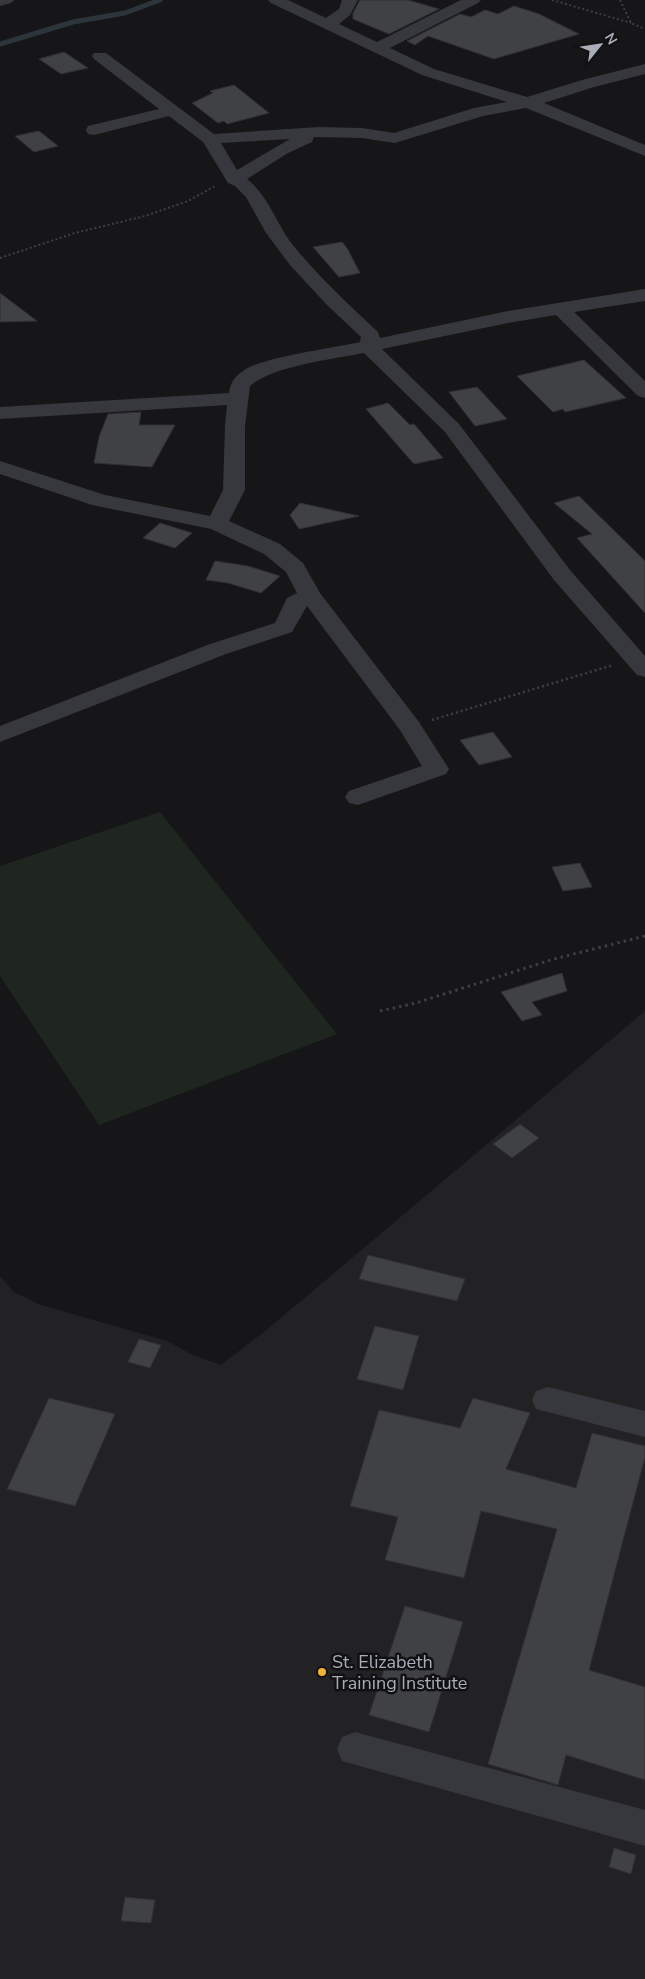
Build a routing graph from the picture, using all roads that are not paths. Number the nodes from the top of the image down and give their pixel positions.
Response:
1 (6, 0) edge
2 (276, 0) edge
3 (350, 0) edge
4 (473, 0) edge
5 (0, 1) edge
6 (326, 24) junction
7 (378, 48) junction
8 (100, 56) dead end
9 (645, 69) edge
10 (526, 103) junction
11 (174, 110) junction
12 (94, 130) dead end
13 (319, 132) junction
14 (210, 139) junction
15 (643, 148) edge
16 (234, 179) junction
17 (645, 295) edge
18 (560, 309) junction
19 (368, 347) junction
20 (645, 392) edge
21 (238, 398) junction
22 (0, 413) edge
23 (0, 467) edge
24 (217, 524) junction
25 (310, 595) junction
26 (640, 665) edge
27 (0, 735) edge
28 (358, 798) dead end
29 (548, 1400) dead end
30 (645, 1424) edge
31 (355, 1749) dead end
32 (645, 1828) edge

1 - 5 street
2 - 6 street
3 - 6 street
4 - 7 street
6 - 7 street
7 - 10 street
8 - 11 street
9 - 10 street
10 - 13 street
10 - 15 street
11 - 12 street
11 - 14 street
13 - 14 street
13 - 16 street
14 - 16 street
16 - 19 street
17 - 18 street
18 - 19 street
18 - 20 street
19 - 21 street
19 - 26 street
21 - 22 street
21 - 24 street
23 - 24 street
24 - 25 street
25 - 27 street
25 - 28 street
29 - 30 street
31 - 32 street

